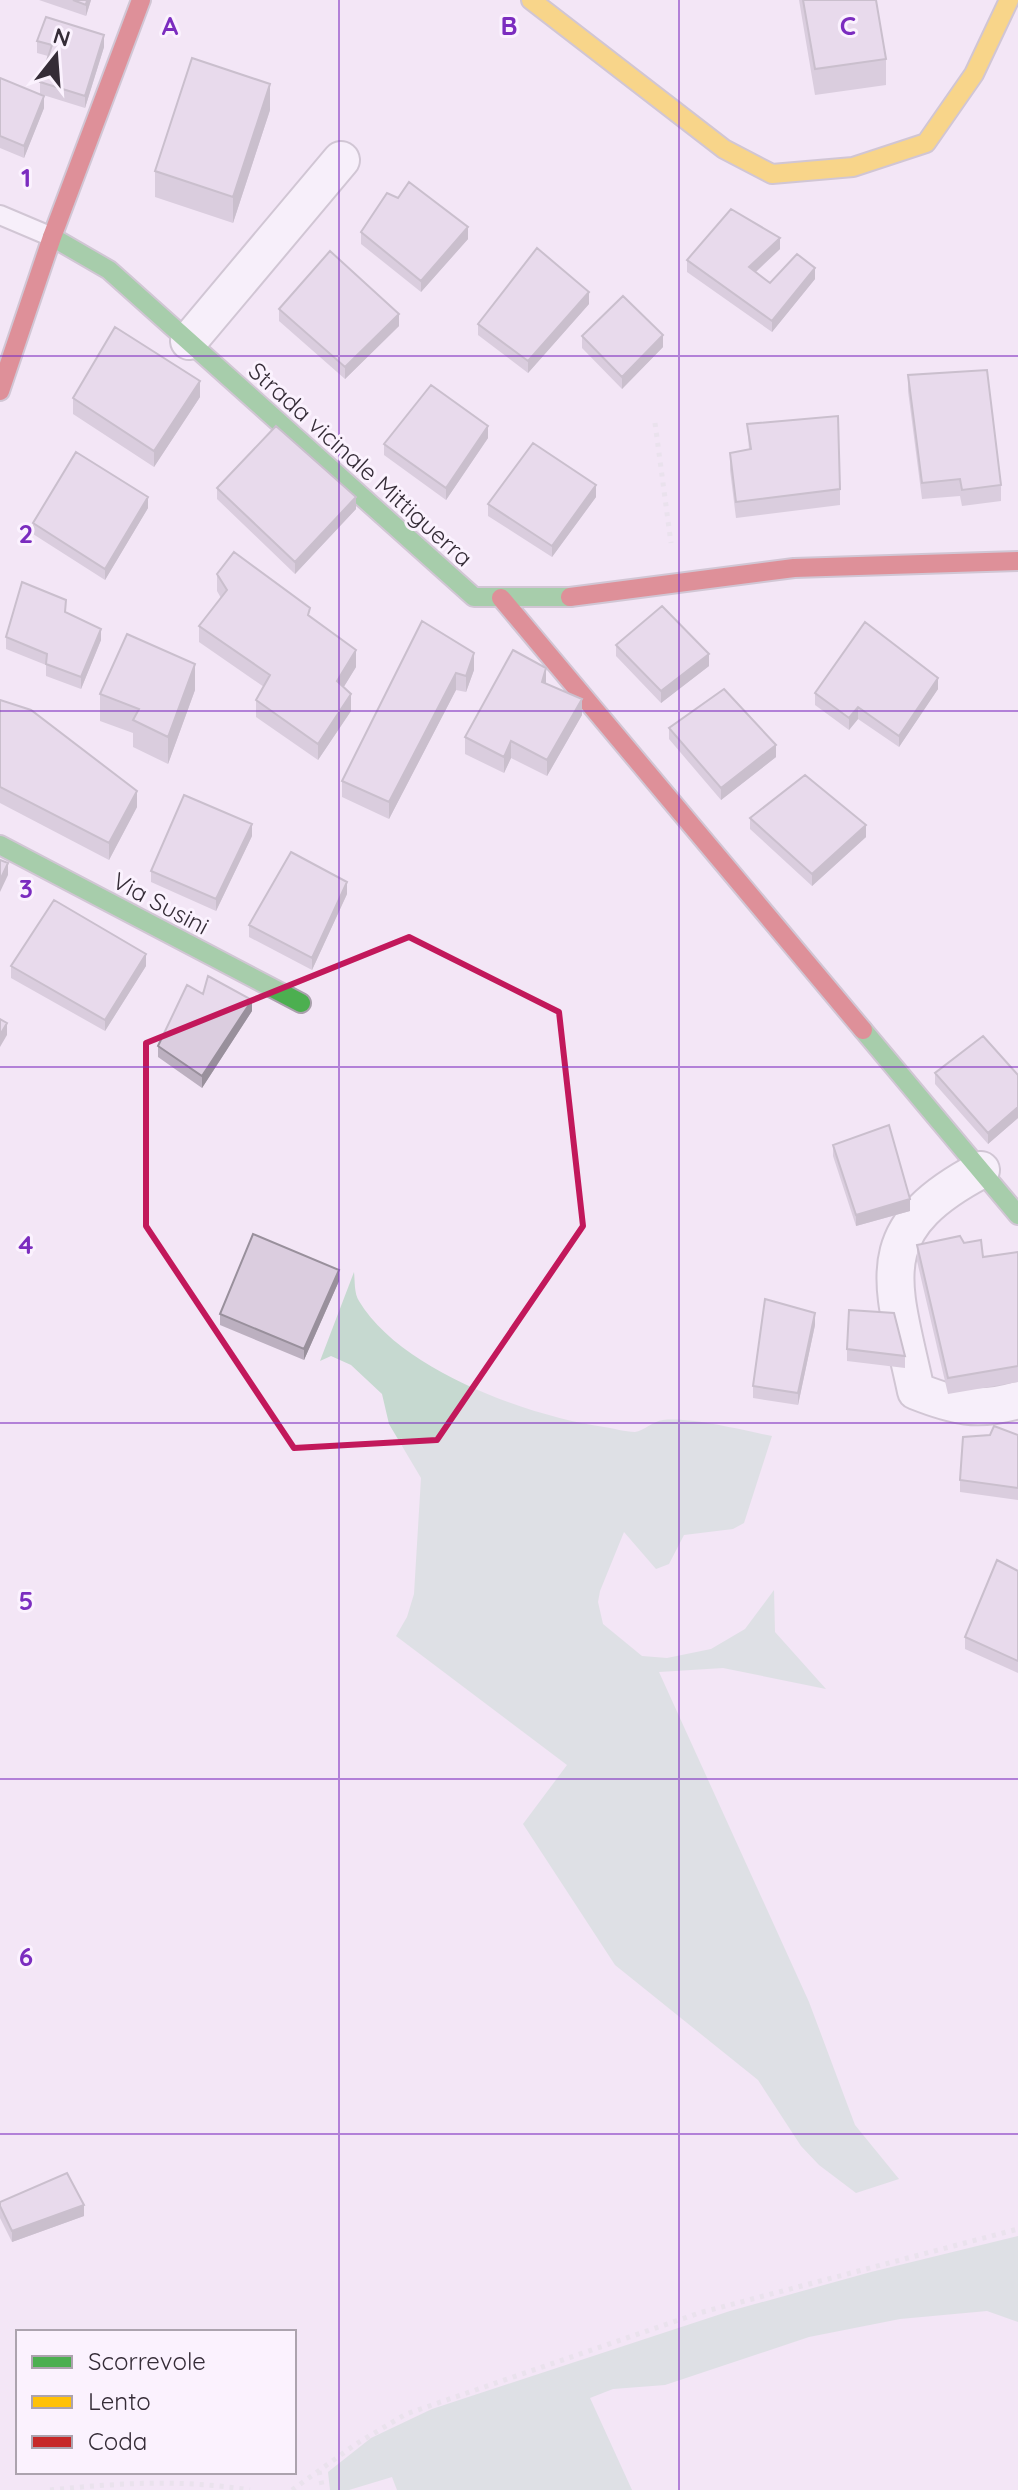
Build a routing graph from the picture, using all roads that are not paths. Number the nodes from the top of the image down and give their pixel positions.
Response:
1 (141, 0) edge
2 (531, 0) edge
3 (1009, 0) edge
4 (341, 160) dead end
5 (0, 215) edge
6 (52, 237) junction
7 (189, 341) junction
8 (0, 391) edge
9 (1018, 561) edge
10 (501, 598) junction
11 (0, 845) edge
12 (301, 1003) dead end
13 (981, 1170) junction
14 (1018, 1215) edge
15 (1018, 1400) edge

1 - 6 street
2 - 3 street
4 - 7 street
5 - 6 lane
6 - 7 street, Strada vicinale Mittiguerra
6 - 8 street
7 - 10 street, Strada vicinale Mittiguerra
9 - 10 street, Strada vicinale Mittiguerra
10 - 13 street
11 - 12 street, Via Susini
13 - 14 street
13 - 15 street

